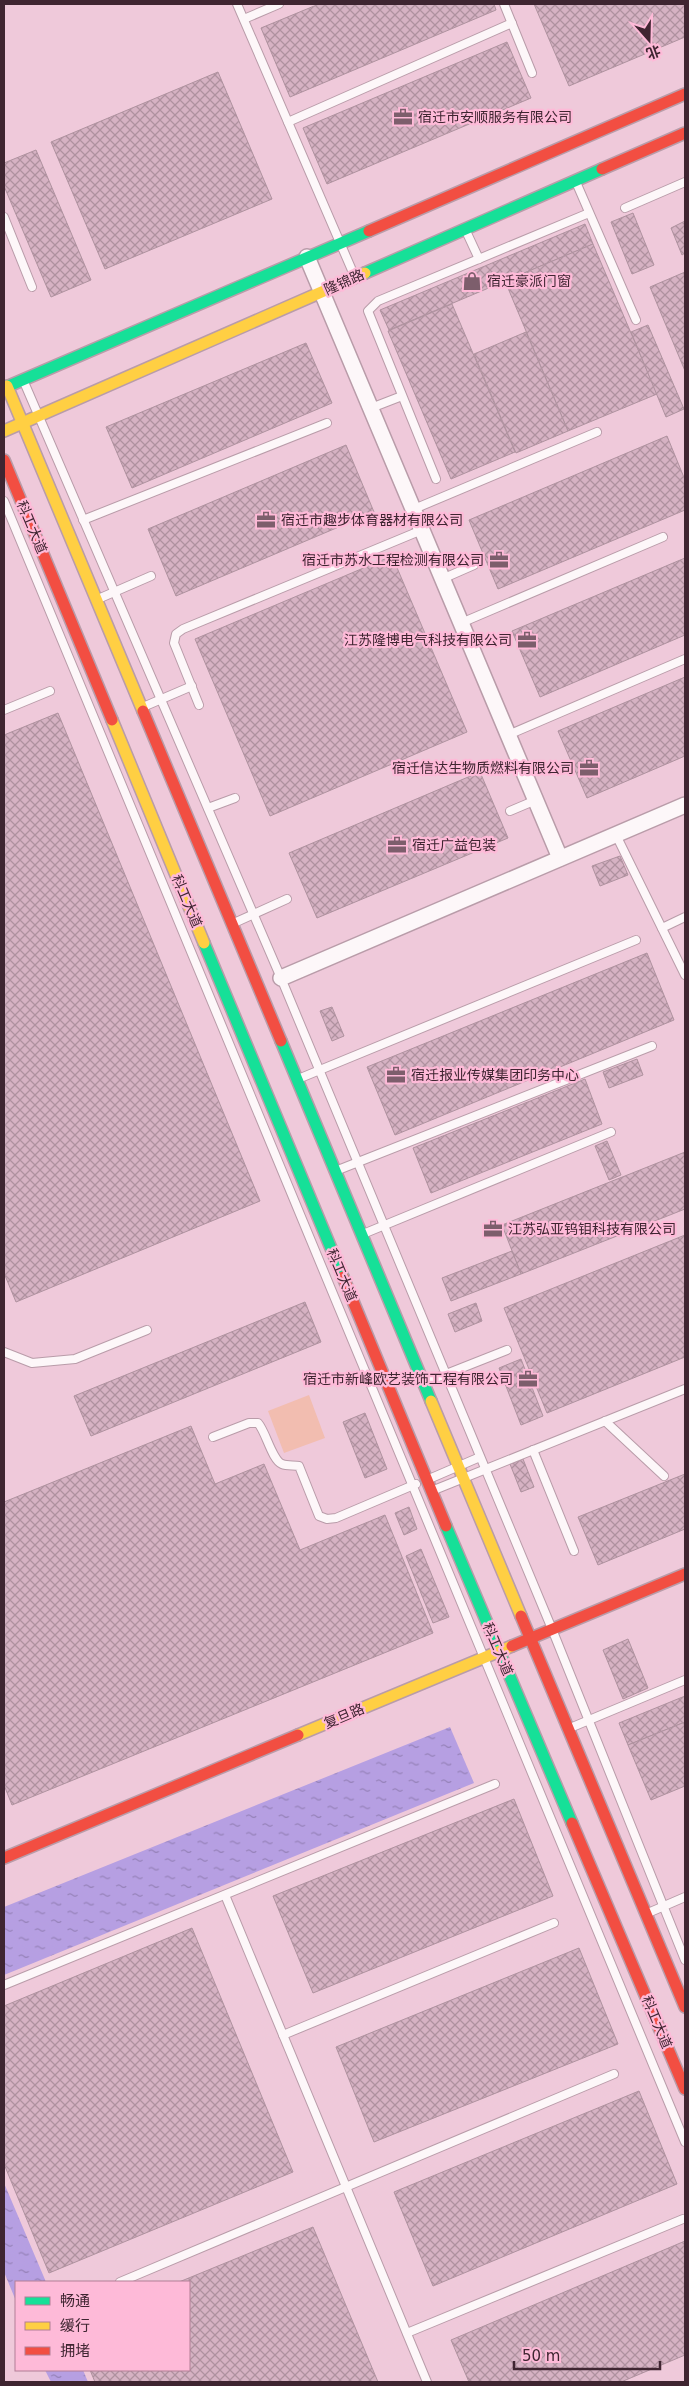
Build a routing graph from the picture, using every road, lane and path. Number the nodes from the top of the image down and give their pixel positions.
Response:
1 (238, 4) edge
2 (279, 4) edge
3 (504, 4) edge
4 (244, 19) junction
5 (512, 23) junction
6 (532, 73) dead end
7 (685, 94) edge
8 (288, 122) junction
9 (685, 133) edge
10 (576, 180) junction
11 (685, 182) edge
12 (625, 208) dead end
13 (589, 212) junction
14 (4, 217) edge
15 (465, 229) junction
16 (340, 243) junction
17 (308, 258) junction
18 (479, 259) junction
19 (355, 277) junction
20 (32, 287) dead end
21 (322, 292) junction
22 (636, 320) dead end
23 (23, 380) junction
24 (5, 387) edge
25 (402, 396) junction
26 (371, 408) junction
27 (38, 417) junction
28 (22, 423) junction
29 (327, 423) dead end
30 (4, 431) edge
31 (598, 432) dead end
32 (4, 460) edge
33 (436, 479) dead end
34 (4, 501) edge
35 (414, 509) junction
36 (83, 520) junction
37 (422, 530) junction
38 (663, 537) dead end
39 (474, 565) dead end
40 (152, 576) dead end
41 (442, 579) junction
42 (114, 592) junction
43 (96, 600) junction
44 (461, 623) junction
45 (685, 659) edge
46 (192, 686) junction
47 (50, 691) dead end
48 (160, 700) junction
49 (199, 705) dead end
50 (142, 708) junction
51 (4, 710) edge
52 (508, 735) junction
53 (235, 798) dead end
54 (536, 800) junction
55 (685, 805) edge
56 (208, 808) junction
57 (510, 811) dead end
58 (616, 835) junction
59 (560, 858) junction
60 (287, 899) dead end
61 (253, 914) junction
62 (685, 917) edge
63 (232, 924) junction
64 (662, 928) junction
65 (636, 940) dead end
66 (685, 975) edge
67 (281, 978) junction
68 (652, 1046) dead end
69 (320, 1070) junction
70 (297, 1080) junction
71 (611, 1132) dead end
72 (358, 1162) junction
73 (335, 1171) junction
74 (384, 1226) junction
75 (362, 1235) junction
76 (146, 1330) dead end
77 (507, 1350) dead end
78 (4, 1352) edge
79 (446, 1374) junction
80 (424, 1383) junction
81 (685, 1389) edge
82 (605, 1422) junction
83 (213, 1437) dead end
84 (533, 1450) junction
85 (480, 1457) junction
86 (459, 1466) junction
87 (485, 1470) junction
88 (664, 1476) dead end
89 (464, 1478) junction
90 (427, 1480) junction
91 (413, 1486) junction
92 (432, 1491) junction
93 (574, 1551) dead end
94 (685, 1574) edge
95 (552, 1629) junction
96 (531, 1638) junction
97 (499, 1652) junction
98 (484, 1658) junction
99 (685, 1680) edge
100 (588, 1720) junction
101 (569, 1729) junction
102 (495, 1784) dead end
103 (4, 1858) edge
104 (225, 1895) junction
105 (685, 1898) edge
106 (663, 1906) junction
107 (646, 1913) junction
108 (554, 1923) dead end
109 (685, 1960) edge
110 (4, 1986) edge
111 (685, 2007) edge
112 (283, 2035) junction
113 (614, 2074) dead end
114 (685, 2089) edge
115 (685, 2142) edge
116 (346, 2187) junction
117 (682, 2219) dead end
118 (122, 2281) edge
119 (407, 2333) junction
120 (427, 2382) edge

1 - 4 lane
2 - 4 lane
3 - 5 lane
4 - 8 lane
5 - 6 lane
5 - 8 lane
7 - 16 street
8 - 16 lane
9 - 10 street, 隆锦路
10 - 13 lane
10 - 15 street, 隆锦路
11 - 12 lane
13 - 18 lane
13 - 22 lane
14 - 20 lane
15 - 18 lane
15 - 19 street, 隆锦路
16 - 17 street
16 - 19 lane
17 - 21 street
17 - 23 street
18 - 25 lane
19 - 21 street, 隆锦路
21 - 26 street
21 - 27 street, 隆锦路
23 - 24 street
23 - 27 lane
24 - 28 street
25 - 26 lane
25 - 33 lane
26 - 35 street
27 - 28 street, 隆锦路
27 - 36 lane
28 - 30 street, 隆锦路
28 - 43 street
29 - 36 lane
31 - 35 lane
32 - 90 street, 科工大道
34 - 91 lane
35 - 37 street
36 - 42 lane
37 - 41 street
37 - 46 lane
38 - 44 lane
39 - 41 lane
40 - 42 lane
41 - 44 street
42 - 43 lane
42 - 48 lane
43 - 50 street
44 - 52 street
45 - 52 lane
46 - 48 lane
46 - 49 lane
47 - 51 lane
48 - 50 lane
48 - 56 lane
50 - 63 street
52 - 54 street
53 - 56 lane
54 - 57 lane
54 - 59 street
55 - 58 street
56 - 61 lane
58 - 59 street
58 - 64 lane
59 - 67 street
60 - 61 lane
61 - 63 lane
61 - 67 lane
62 - 64 lane
63 - 70 street
64 - 66 lane
65 - 69 lane
67 - 69 lane
68 - 72 lane
69 - 70 lane
69 - 72 lane
70 - 73 street
71 - 74 lane
72 - 73 lane
72 - 74 lane
73 - 75 street
74 - 75 lane
74 - 79 lane
75 - 80 street
76 - 78 lane
77 - 79 lane
79 - 80 lane
79 - 85 lane
80 - 86 street
81 - 82 lane
82 - 84 lane
82 - 88 lane
83 - 91 lane
84 - 87 lane
84 - 93 lane
85 - 86 lane
85 - 87 lane
86 - 89 street
86 - 90 lane
87 - 89 lane
87 - 95 lane
89 - 92 lane
89 - 96 street
90 - 91 lane
90 - 92 street, 科工大道
91 - 98 lane
92 - 97 street, 科工大道
94 - 95 street, 复旦路
95 - 96 street, 复旦路
95 - 100 lane
96 - 97 street, 复旦路
96 - 101 street
97 - 98 street, 复旦路
97 - 114 street, 科工大道
98 - 103 street, 复旦路
98 - 115 lane
99 - 100 lane
100 - 101 lane
100 - 106 lane
101 - 107 street
102 - 104 lane
104 - 110 lane
104 - 112 lane
105 - 106 lane
106 - 107 lane
106 - 109 lane
107 - 111 street
108 - 112 lane
112 - 116 lane
113 - 116 lane
116 - 118 lane
116 - 119 lane
117 - 119 lane
119 - 120 lane

